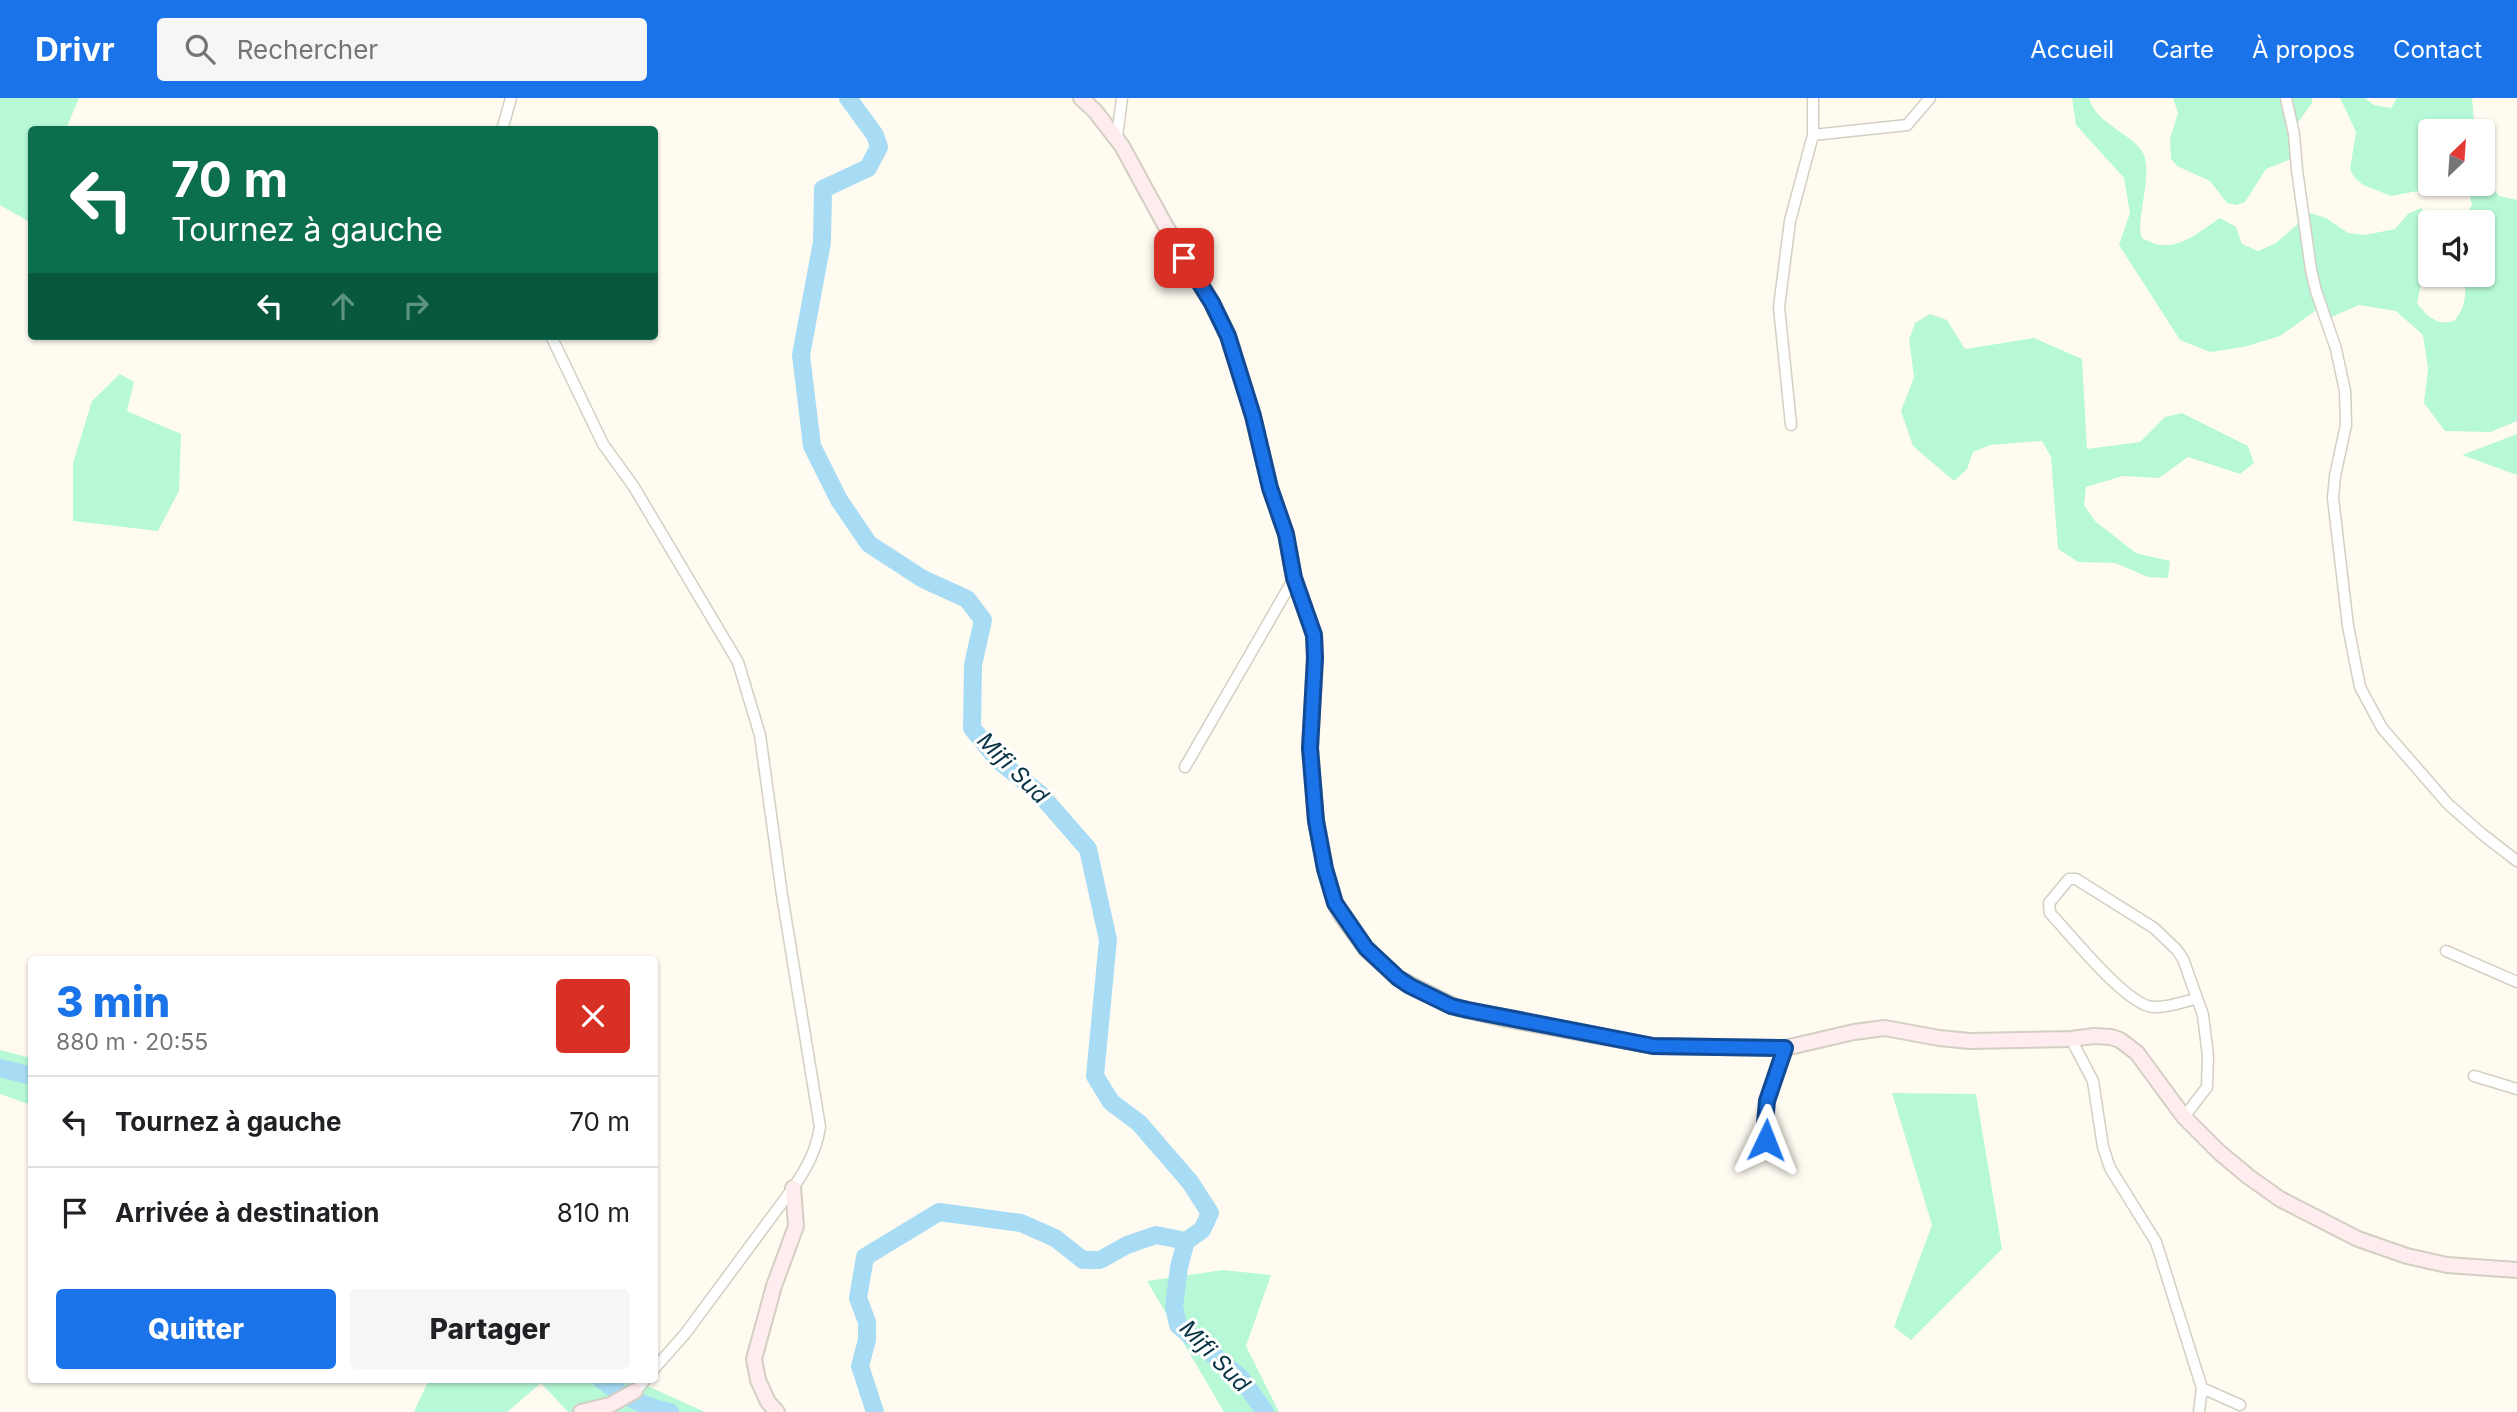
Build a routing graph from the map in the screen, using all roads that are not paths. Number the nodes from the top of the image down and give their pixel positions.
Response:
1 (511, 98) edge
2 (1082, 98) edge
3 (1122, 98) edge
4 (1813, 98) edge
5 (1930, 98) edge
6 (2286, 98) edge
7 (503, 126) edge
8 (1813, 135) junction
9 (1117, 137) junction
10 (553, 340) edge
11 (1791, 425) dead end
12 (1294, 578) junction
13 (1185, 767) dead end
14 (2517, 860) edge
15 (2446, 951) dead end
16 (2517, 982) edge
17 (2196, 999) junction
18 (2071, 1039) junction
19 (1785, 1048) junction
20 (2474, 1076) dead end
21 (2517, 1089) edge
22 (2184, 1117) junction
23 (1767, 1151) dead end
24 (793, 1188) junction
25 (2517, 1270) edge
26 (658, 1364) edge
27 (642, 1383) edge
28 (2202, 1388) junction
29 (635, 1391) joint
30 (2239, 1405) dead end
31 (581, 1412) edge
32 (776, 1412) edge
33 (2199, 1412) edge

1 - 7 street
2 - 9 street
3 - 9 street
4 - 8 street
5 - 8 street
6 - 14 street
8 - 11 street
9 - 12 street
10 - 24 street
12 - 13 street
12 - 19 street
15 - 16 street
17 - 17 street
17 - 22 street
18 - 19 street
18 - 22 street
18 - 28 street
19 - 23 street
20 - 21 street
22 - 25 street
24 - 26 street
24 - 32 street
27 - 29 street
28 - 30 street
28 - 33 street
29 - 31 street

